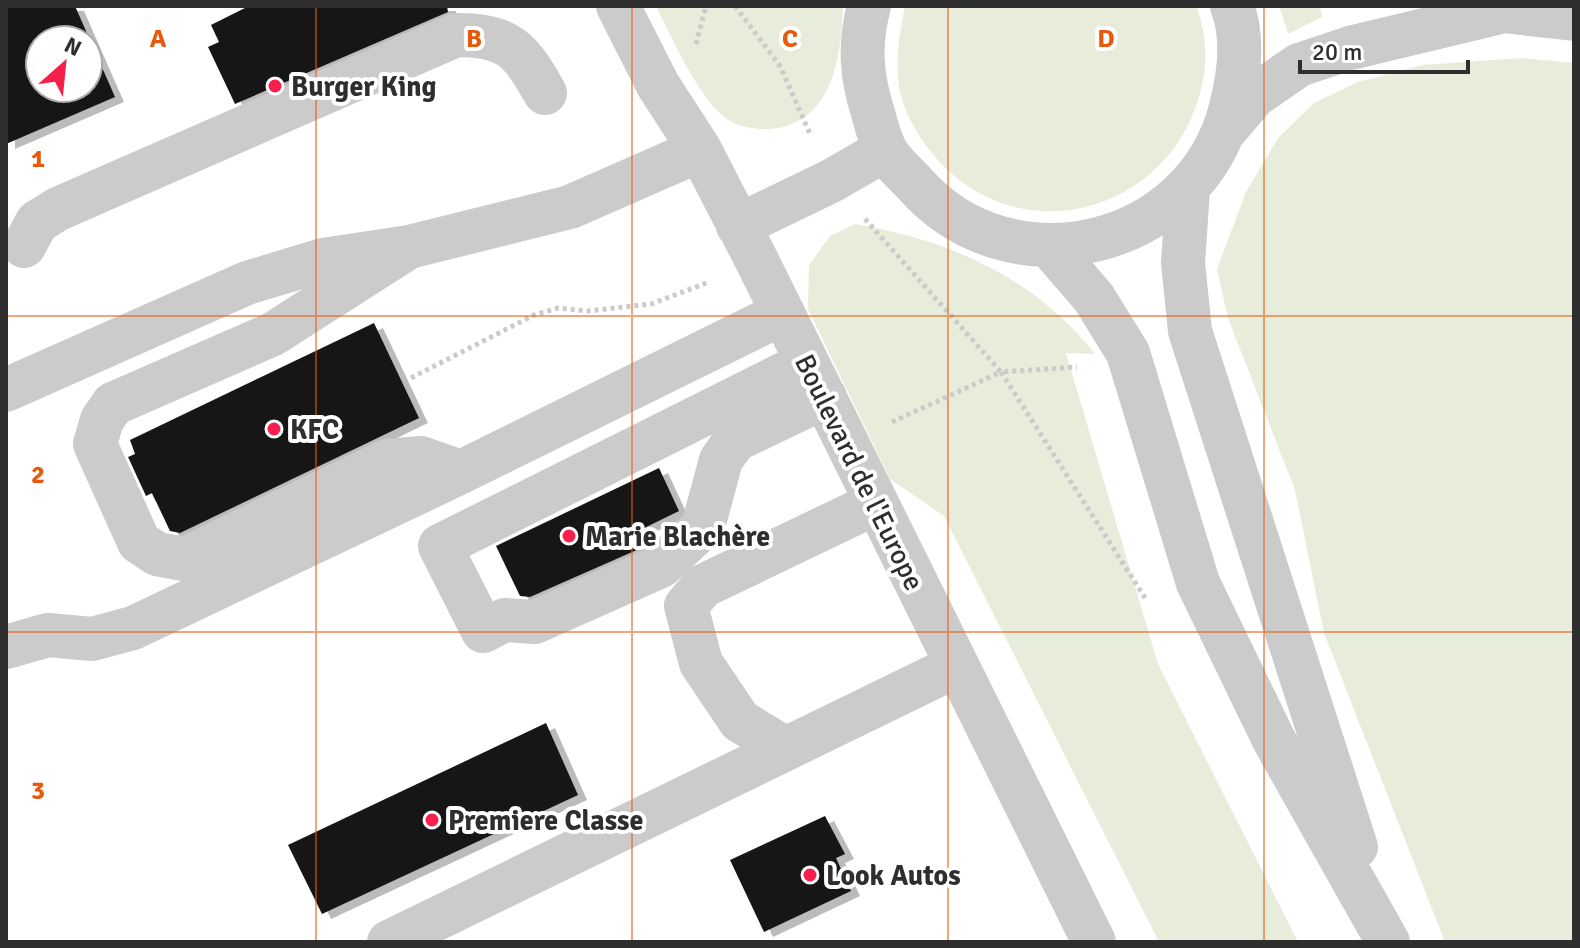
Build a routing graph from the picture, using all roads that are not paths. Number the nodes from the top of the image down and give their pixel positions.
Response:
1 (618, 6) edge
2 (869, 6) edge
3 (1232, 6) edge
4 (1574, 19) edge
5 (545, 93) dead end
6 (1226, 130) junction
7 (700, 150) junction
8 (885, 150) junction
9 (1188, 189) junction
10 (747, 243) junction
11 (24, 246) dead end
12 (409, 247) junction
13 (1051, 248) junction
14 (783, 313) junction
15 (815, 380) junction
16 (6, 390) edge
17 (461, 472) junction
18 (876, 503) junction
19 (6, 647) edge
20 (956, 666) junction
21 (786, 749) junction
22 (1386, 937) edge
23 (389, 942) edge
24 (1094, 942) edge

1 - 7 street, Boulevard de l'Europe
2 - 8 street
3 - 6 street
4 - 6 street
5 - 11 street
6 - 9 street
7 - 10 street, Boulevard de l'Europe
7 - 12 street
8 - 10 street
8 - 13 street
9 - 13 street
9 - 22 street
10 - 14 street, Boulevard de l'Europe
12 - 16 street
12 - 17 street
13 - 22 street
14 - 15 street, Boulevard de l'Europe
14 - 17 street
15 - 15 street
15 - 18 street, Boulevard de l'Europe
17 - 19 street
18 - 20 street, Boulevard de l'Europe
18 - 21 street
20 - 21 street
20 - 24 street, Boulevard de l'Europe
21 - 23 street

